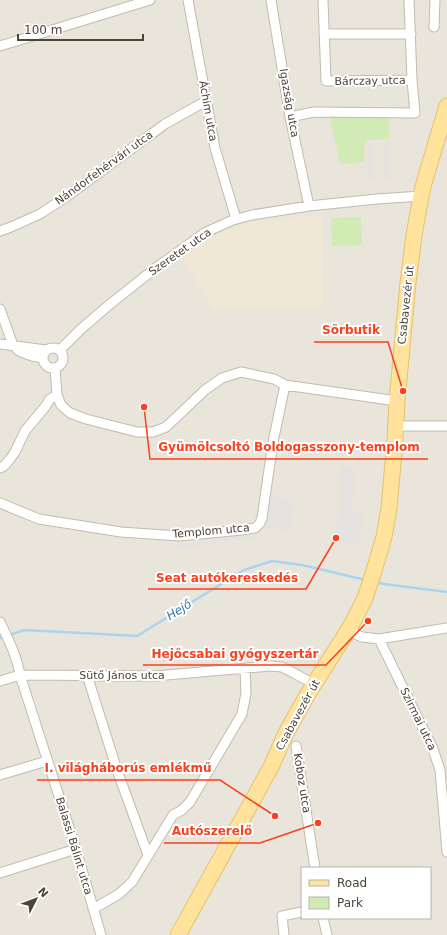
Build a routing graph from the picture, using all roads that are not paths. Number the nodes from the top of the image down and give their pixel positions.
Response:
1 (150, 0) edge
2 (188, 0) edge
3 (271, 0) edge
4 (323, 0) edge
5 (409, 0) edge
6 (435, 0) edge
7 (434, 27) dead end
8 (324, 34) junction
9 (411, 34) junction
10 (0, 46) edge
11 (412, 80) junction
12 (206, 101) junction
13 (447, 108) edge
14 (290, 117) junction
15 (421, 196) junction
16 (309, 206) junction
17 (236, 219) junction
18 (0, 231) edge
19 (0, 309) edge
20 (0, 344) edge
21 (13, 345) junction
22 (60, 350) junction
23 (45, 354) junction
24 (55, 368) junction
25 (285, 385) junction
26 (57, 396) junction
27 (397, 401) junction
28 (396, 426) junction
29 (447, 426) edge
30 (0, 468) edge
31 (0, 503) edge
32 (2, 626) edge
33 (447, 628) edge
34 (348, 631) junction
35 (379, 639) junction
36 (245, 669) junction
37 (20, 675) junction
38 (87, 675) junction
39 (0, 681) edge
40 (314, 684) junction
41 (296, 746) dead end
42 (47, 761) junction
43 (444, 770) edge
44 (0, 775) edge
45 (76, 849) junction
46 (447, 852) edge
47 (148, 855) junction
48 (315, 867) edge
49 (0, 873) edge
50 (93, 909) junction
51 (301, 912) edge
52 (323, 919) edge
53 (101, 935) edge
54 (178, 935) edge
55 (284, 935) edge
56 (326, 935) edge

1 - 10 street
2 - 12 street, Áchim utca
3 - 14 street, Igazság utca
4 - 8 street, Bárczay utca
5 - 9 street
6 - 7 street
8 - 9 street
8 - 11 street, Bárczay utca
9 - 11 street
11 - 14 street
12 - 17 street, Áchim utca
12 - 18 street, Nándorfehérvári utca
13 - 15 main road, Csabavezér út
14 - 16 street, Igazság utca
15 - 16 street, Szeretet utca
15 - 27 main road, Csabavezér út
16 - 17 street, Szeretet utca
17 - 22 street, Szeretet utca
19 - 21 street
20 - 21 street
21 - 23 street
22 - 23 street
22 - 24 street
23 - 24 street
24 - 26 street
25 - 26 street
25 - 27 street
25 - 31 street, Templom utca
26 - 30 street
27 - 28 main road, Csabavezér út
28 - 29 street
28 - 34 main road, Csabavezér út
32 - 37 street, Balassi Bálint utca
33 - 35 street
34 - 35 street
34 - 40 main road, Csabavezér út
35 - 43 street, Szirmai utca
36 - 38 street, Sütő János utca
36 - 40 street, Sütő János utca
36 - 47 street
37 - 38 street, Sütő János utca
37 - 39 street, Sütő János utca
37 - 42 street, Balassi Bálint utca
38 - 47 street
40 - 54 main road, Csabavezér út
41 - 48 street, Koboz utca
42 - 44 street
42 - 45 street, Balassi Bálint utca
43 - 46 street, Szirmai utca
45 - 49 street
45 - 50 street, Balassi Bálint utca
47 - 50 street
50 - 53 street, Balassi Bálint utca
51 - 55 street
52 - 56 street

